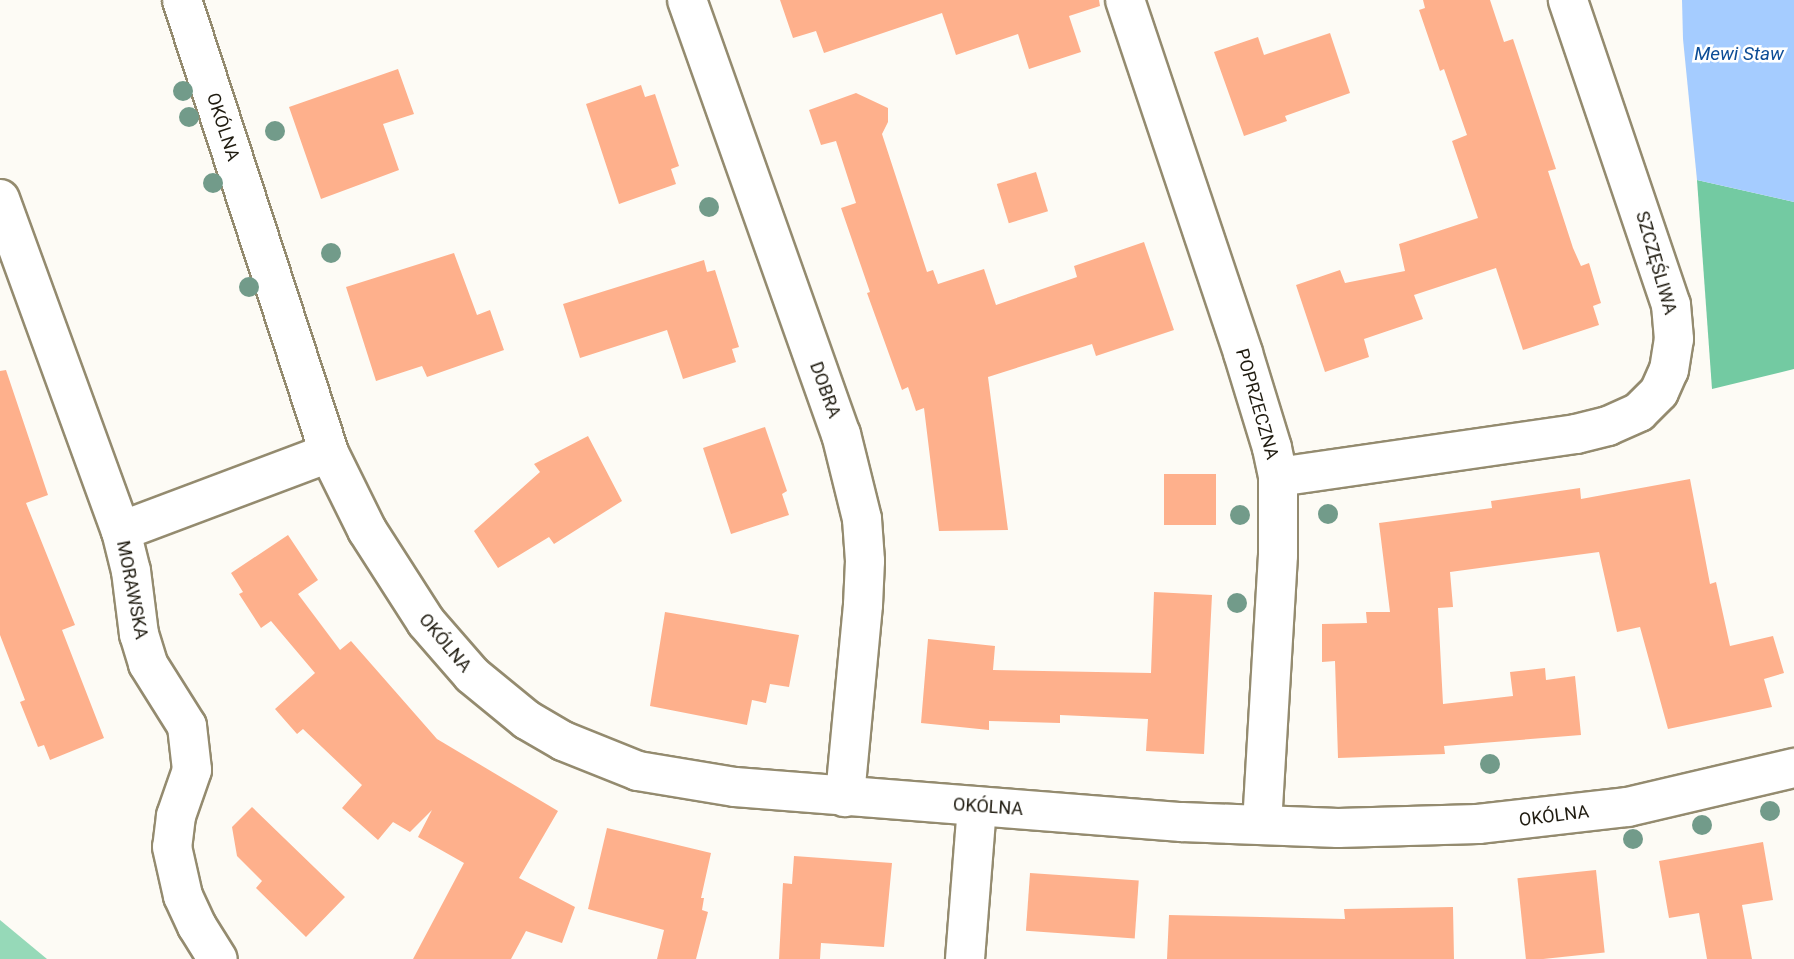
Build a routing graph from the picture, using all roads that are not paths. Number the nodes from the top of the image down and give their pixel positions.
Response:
1 (182, 0) edge
2 (687, 0) edge
3 (1125, 0) edge
4 (1568, 0) edge
5 (0, 199) edge
6 (329, 453) junction
7 (1278, 477) junction
8 (121, 531) junction
9 (1794, 768) edge
10 (845, 797) junction
11 (977, 806) junction
12 (1262, 825) junction
13 (218, 959) edge
14 (965, 959) edge

1 - 6 street, OKÓLNA
2 - 10 street, DOBRA
3 - 7 street, POPRZECZNA
4 - 7 street, SZCZĘŚLIWA
5 - 8 street
6 - 8 street
6 - 10 street, OKÓLNA
7 - 12 street, POPRZECZNA
8 - 13 street, MORAWSKA
9 - 12 street, OKÓLNA
10 - 11 street, OKÓLNA
11 - 12 street, OKÓLNA
11 - 14 street

